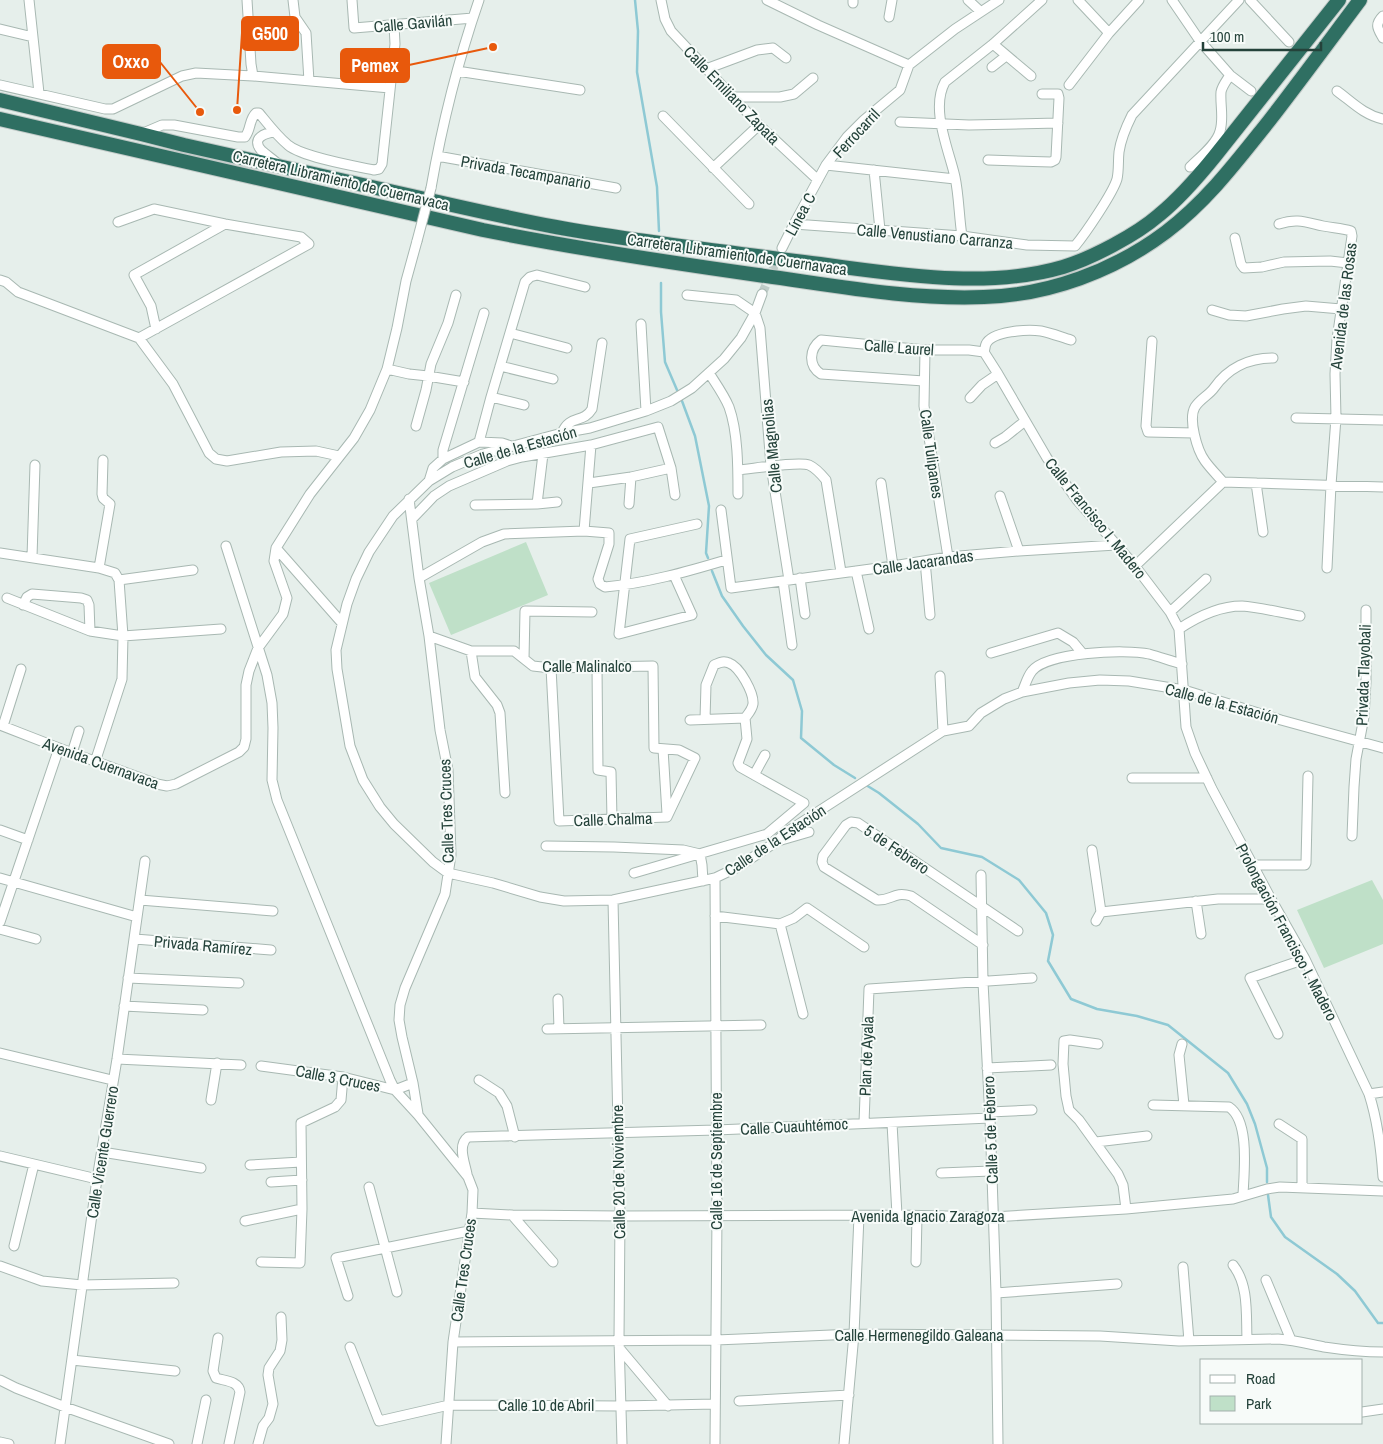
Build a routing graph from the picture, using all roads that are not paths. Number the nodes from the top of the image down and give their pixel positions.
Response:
1 (29, 0) edge
2 (248, 0) edge
3 (293, 0) edge
4 (352, 0) edge
5 (479, 0) edge
6 (661, 0) edge
7 (767, 0) edge
8 (892, 0) edge
9 (968, 0) edge
10 (1000, 0) edge
11 (1042, 0) edge
12 (1078, 0) edge
13 (1139, 0) edge
14 (1172, 0) edge
15 (1239, 0) edge
16 (1250, 0) edge
17 (1339, 0) edge
18 (1360, 0) edge
19 (980, 11) junction
20 (1383, 16) edge
21 (889, 17) dead end
22 (472, 18) junction
23 (394, 25) junction
24 (0, 29) edge
25 (1109, 34) junction
26 (33, 37) junction
27 (1383, 38) edge
28 (1200, 41) junction
29 (1288, 42) dead end
30 (993, 44) junction
31 (1006, 56) junction
32 (786, 58) dead end
33 (910, 65) junction
34 (992, 67) dead end
35 (706, 69) junction
36 (457, 71) junction
37 (1230, 75) junction
38 (253, 76) junction
39 (1031, 76) dead end
40 (813, 78) dead end
41 (309, 81) junction
42 (1069, 84) dead end
43 (0, 85) edge
44 (390, 88) junction
45 (580, 90) dead end
46 (1251, 91) dead end
47 (1337, 91) dead end
48 (39, 93) junction
49 (1042, 94) dead end
50 (734, 97) junction
51 (0, 100) edge
52 (663, 116) dead end
53 (0, 119) edge
54 (1383, 119) edge
55 (900, 122) dead end
56 (1058, 123) junction
57 (941, 124) junction
58 (759, 125) junction
59 (275, 132) junction
60 (142, 134) junction
61 (437, 156) junction
62 (988, 160) dead end
63 (826, 166) junction
64 (282, 167) junction
65 (714, 168) junction
66 (1190, 168) dead end
67 (874, 170) junction
68 (955, 179) junction
69 (818, 180) junction
70 (616, 188) dead end
71 (749, 204) dead end
72 (118, 222) dead end
73 (225, 224) junction
74 (794, 224) junction
75 (1279, 224) dead end
76 (880, 230) junction
77 (962, 236) junction
78 (1235, 238) dead end
79 (782, 248) tunnel mouth
80 (1348, 263) junction
81 (0, 280) edge
82 (585, 287) dead end
83 (762, 294) tunnel mouth
84 (456, 295) dead end
85 (686, 295) dead end
86 (1341, 309) junction
87 (1212, 310) dead end
88 (484, 313) dead end
89 (755, 313) junction
90 (641, 324) dead end
91 (156, 329) junction
92 (510, 333) junction
93 (139, 338) junction
94 (1071, 340) dead end
95 (1152, 341) dead end
96 (602, 343) dead end
97 (567, 348) dead end
98 (925, 350) junction
99 (984, 352) junction
100 (1273, 358) dead end
101 (500, 366) junction
102 (387, 369) junction
103 (709, 373) junction
104 (998, 374) junction
105 (428, 376) junction
106 (553, 379) dead end
107 (924, 381) junction
108 (464, 382) junction
109 (491, 397) junction
110 (970, 398) dead end
111 (524, 405) dead end
112 (646, 412) junction
113 (1296, 418) dead end
114 (1336, 418) junction
115 (1383, 420) edge
116 (1025, 421) junction
117 (416, 426) dead end
118 (562, 433) junction
119 (1194, 433) junction
120 (480, 442) junction
121 (995, 443) dead end
122 (591, 445) junction
123 (511, 446) junction
124 (543, 454) junction
125 (339, 456) junction
126 (443, 459) junction
127 (104, 460) dead end
128 (36, 465) dead end
129 (772, 466) junction
130 (671, 468) junction
131 (738, 470) junction
132 (631, 477) junction
133 (429, 481) junction
134 (1223, 482) junction
135 (589, 483) junction
136 (881, 483) dead end
137 (1256, 483) junction
138 (1331, 485) junction
139 (1383, 487) edge
140 (738, 494) dead end
141 (675, 495) dead end
142 (1000, 496) dead end
143 (409, 499) junction
144 (557, 502) dead end
145 (537, 504) junction
146 (629, 504) dead end
147 (476, 505) dead end
148 (721, 510) dead end
149 (412, 519) junction
150 (697, 524) dead end
151 (584, 531) junction
152 (1263, 532) dead end
153 (226, 546) dead end
154 (1116, 546) junction
155 (276, 548) junction
156 (1019, 551) junction
157 (0, 553) edge
158 (32, 557) junction
159 (948, 557) junction
160 (726, 560) junction
161 (925, 562) junction
162 (893, 566) junction
163 (1135, 566) junction
164 (99, 568) junction
165 (1327, 568) dead end
166 (193, 570) dead end
167 (856, 571) junction
168 (841, 572) junction
169 (674, 575) junction
170 (419, 578) junction
171 (800, 578) junction
172 (1206, 579) dead end
173 (119, 580) junction
174 (786, 580) junction
175 (625, 585) junction
176 (7, 598) dead end
177 (23, 606) junction
178 (1366, 610) dead end
179 (592, 612) dead end
180 (1170, 612) junction
181 (805, 614) dead end
182 (930, 615) dead end
183 (1300, 616) dead end
184 (342, 624) junction
185 (869, 629) dead end
186 (1179, 629) junction
187 (221, 630) dead end
188 (90, 631) junction
189 (123, 636) junction
190 (429, 636) junction
191 (792, 645) dead end
192 (258, 648) junction
193 (471, 651) junction
194 (991, 653) dead end
195 (1083, 654) junction
196 (524, 659) junction
197 (1182, 664) junction
198 (597, 667) junction
199 (551, 668) junction
200 (21, 669) dead end
201 (940, 676) dead end
202 (1184, 690) junction
203 (1022, 692) junction
204 (745, 718) junction
205 (705, 719) junction
206 (690, 720) dead end
207 (1, 725) edge
208 (79, 731) dead end
209 (943, 731) junction
210 (1360, 741) junction
211 (59, 748) junction
212 (1383, 748) edge
213 (663, 749) junction
214 (72, 753) junction
215 (765, 755) dead end
216 (95, 762) junction
217 (754, 775) junction
218 (1308, 776) dead end
219 (1132, 778) dead end
220 (1207, 778) junction
221 (505, 793) dead end
222 (667, 817) junction
223 (612, 819) junction
224 (0, 830) edge
225 (809, 832) dead end
226 (1352, 836) dead end
227 (753, 839) junction
228 (28, 840) junction
229 (776, 842) junction
230 (546, 846) dead end
231 (1092, 850) dead end
232 (700, 854) junction
233 (145, 861) dead end
234 (1253, 865) junction
235 (634, 872) dead end
236 (448, 874) junction
237 (981, 876) dead end
238 (0, 878) edge
239 (715, 878) junction
240 (14, 881) junction
241 (702, 881) junction
242 (1270, 899) junction
243 (140, 900) junction
244 (613, 900) junction
245 (1196, 901) junction
246 (982, 908) junction
247 (273, 911) dead end
248 (715, 916) junction
249 (137, 917) junction
250 (0, 922) edge
251 (780, 924) junction
252 (0, 928) edge
253 (1018, 931) dead end
254 (1201, 934) dead end
255 (36, 939) dead end
256 (134, 939) junction
257 (983, 945) junction
258 (864, 947) dead end
259 (271, 950) dead end
260 (1305, 959) junction
261 (128, 978) junction
262 (1032, 978) dead end
263 (983, 982) junction
264 (239, 983) dead end
265 (558, 999) dead end
266 (124, 1006) junction
267 (204, 1010) dead end
268 (803, 1014) dead end
269 (761, 1025) dead end
270 (715, 1027) junction
271 (559, 1028) junction
272 (615, 1028) junction
273 (547, 1029) dead end
274 (1278, 1034) dead end
275 (1098, 1044) dead end
276 (1182, 1044) dead end
277 (0, 1053) edge
278 (117, 1059) junction
279 (217, 1063) junction
280 (241, 1064) dead end
281 (1051, 1065) dead end
282 (261, 1066) dead end
283 (988, 1068) junction
284 (343, 1077) junction
285 (112, 1080) junction
286 (479, 1080) dead end
287 (413, 1083) junction
288 (396, 1090) junction
289 (1383, 1092) edge
290 (1369, 1094) junction
291 (212, 1100) dead end
292 (1153, 1105) dead end
293 (1184, 1106) junction
294 (1032, 1110) dead end
295 (418, 1114) junction
296 (990, 1115) junction
297 (864, 1123) junction
298 (892, 1123) junction
299 (1279, 1124) dead end
300 (716, 1130) junction
301 (617, 1133) junction
302 (1147, 1136) dead end
303 (515, 1137) junction
304 (1096, 1142) junction
305 (102, 1152) junction
306 (463, 1154) junction
307 (0, 1156) edge
308 (454, 1160) junction
309 (301, 1162) junction
310 (34, 1164) junction
311 (250, 1165) dead end
312 (201, 1168) dead end
313 (991, 1171) junction
314 (941, 1173) dead end
315 (468, 1177) junction
316 (1383, 1177) edge
317 (97, 1179) junction
318 (302, 1180) junction
319 (272, 1182) dead end
320 (369, 1187) dead end
321 (1302, 1187) junction
322 (1383, 1191) edge
323 (1243, 1195) junction
324 (1126, 1208) junction
325 (302, 1209) junction
326 (472, 1213) junction
327 (512, 1215) junction
328 (717, 1215) junction
329 (620, 1216) junction
330 (859, 1216) junction
331 (897, 1216) junction
332 (917, 1216) junction
333 (993, 1217) junction
334 (245, 1221) dead end
335 (469, 1231) junction
336 (14, 1246) dead end
337 (386, 1248) junction
338 (261, 1262) dead end
339 (553, 1262) dead end
340 (916, 1262) dead end
341 (1234, 1265) dead end
342 (0, 1266) edge
343 (1183, 1267) dead end
344 (1266, 1280) dead end
345 (174, 1283) dead end
346 (1117, 1284) dead end
347 (82, 1285) junction
348 (397, 1292) dead end
349 (996, 1293) junction
350 (348, 1296) dead end
351 (281, 1318) dead end
352 (854, 1334) junction
353 (996, 1335) junction
354 (218, 1338) dead end
355 (1247, 1339) junction
356 (716, 1340) junction
357 (1291, 1340) junction
358 (1189, 1341) junction
359 (453, 1342) junction
360 (620, 1344) junction
361 (350, 1347) dead end
362 (1383, 1352) edge
363 (72, 1360) junction
364 (175, 1371) dead end
365 (0, 1380) edge
366 (849, 1396) junction
367 (206, 1400) dead end
368 (739, 1401) dead end
369 (715, 1404) junction
370 (449, 1405) junction
371 (621, 1406) junction
372 (668, 1406) junction
373 (65, 1407) junction
374 (1383, 1409) edge
375 (1363, 1412) edge
376 (0, 1442) edge
377 (9, 1444) edge
378 (60, 1444) edge
379 (169, 1444) edge
380 (197, 1444) edge
381 (229, 1444) edge
382 (258, 1444) edge
383 (446, 1444) edge
384 (622, 1444) edge
385 (715, 1444) edge
386 (844, 1444) edge
387 (998, 1444) edge

1 - 26 street
2 - 38 street
3 - 41 street
4 - 23 street, Calle Gavilán
5 - 22 street
6 - 35 street, Calle Emiliano Zapata
7 - 33 street
8 - 21 street
9 - 19 street
10 - 19 street
11 - 30 street
12 - 25 street
13 - 25 street
14 - 28 street
15 - 28 street
16 - 29 street
17 - 64 highway, Carretera Libramiento de Cuernavaca
18 - 53 highway, Carretera Libramiento de Cuernavaca
19 - 33 street
20 - 27 street
22 - 23 street, Calle Gavilán
22 - 36 street
23 - 44 street
24 - 26 street
25 - 42 street
26 - 48 street
28 - 37 street
28 - 77 street, Calle Venustiano Carranza
30 - 31 street
30 - 57 street
31 - 34 street
31 - 39 street
32 - 35 street
33 - 63 street, Ferrocarril
35 - 50 street, Calle Emiliano Zapata
36 - 45 street
36 - 61 street
37 - 46 street
37 - 66 street
38 - 41 street
38 - 48 street
40 - 50 street
41 - 44 street
43 - 48 street
44 - 59 street
47 - 54 street
49 - 56 street
50 - 58 street, Calle Emiliano Zapata
51 - 60 highway, Carretera Libramiento de Cuernavaca
52 - 65 street
55 - 57 street
56 - 57 street
56 - 62 street
57 - 68 street
58 - 65 street
58 - 69 street, Calle Emiliano Zapata
59 - 60 street
59 - 64 street
60 - 64 highway, Carretera Libramiento de Cuernavaca
61 - 70 street, Privada Tecampanario
61 - 102 street, bridge
63 - 67 street
63 - 69 street, Ferrocarril
65 - 71 street
67 - 68 street
67 - 76 street
68 - 77 street
69 - 74 street, Línea C
72 - 73 street
73 - 91 street
73 - 91 street
74 - 76 street, Calle Venustiano Carranza
74 - 79 street, Línea C
75 - 80 street, Avenida de las Rosas
76 - 77 street, Calle Venustiano Carranza
78 - 80 street
80 - 86 street, Avenida de las Rosas
81 - 93 street
82 - 92 street
83 - 89 street, Calle de la Estación
84 - 105 street
85 - 89 street
86 - 87 street
86 - 114 street, Avenida de las Rosas
88 - 108 street
89 - 103 street, Calle de la Estación
89 - 129 street, Calle Magnolias
90 - 112 street
91 - 93 street
92 - 97 street
92 - 101 street
93 - 125 street
94 - 99 street
95 - 119 street
96 - 118 street
98 - 99 street, Calle Laurel
98 - 107 street, Calle Tulipanes
98 - 107 street, Calle Laurel
99 - 104 street, Calle Francisco I. Madero
100 - 119 street
101 - 106 street
101 - 109 street
102 - 105 street
102 - 125 street
103 - 112 street, Calle de la Estación
103 - 131 street
104 - 110 street
104 - 116 street, Calle Francisco I. Madero
105 - 108 street
105 - 117 street
107 - 159 street, Calle Tulipanes
108 - 126 street
109 - 111 street
109 - 120 street
112 - 118 street, Calle de la Estación
113 - 114 street
114 - 115 street
114 - 138 street, Avenida de las Rosas
116 - 121 street
116 - 154 street, Calle Francisco I. Madero
118 - 123 street, Calle de la Estación
119 - 134 street
120 - 123 street
120 - 126 street
122 - 124 street
122 - 130 street
122 - 135 street
123 - 133 street, Calle de la Estación
124 - 145 street
124 - 149 street
125 - 155 street
126 - 133 street
127 - 164 street
128 - 158 street
129 - 131 street
129 - 168 street
129 - 174 street, Calle Magnolias
130 - 132 street
130 - 141 street
131 - 140 street
132 - 135 street
132 - 146 street
133 - 143 street, Calle de la Estación
134 - 137 street
134 - 163 street
135 - 151 street
136 - 162 street
137 - 138 street
137 - 152 street
138 - 139 street
138 - 165 street, Avenida de las Rosas
142 - 156 street
143 - 149 street, Calle Tres Cruces
143 - 184 street, Calle de la Estación
144 - 145 street
145 - 147 street
148 - 160 street
149 - 170 street, Calle Tres Cruces
150 - 175 street
151 - 170 street
151 - 175 street
153 - 192 street, Calle Tres Cruces
154 - 156 street, Calle Jacarandas
154 - 163 street, Calle Francisco I. Madero
155 - 184 street
155 - 192 street, Avenida Cuernavaca
156 - 159 street, Calle Jacarandas
157 - 158 street
158 - 164 street
159 - 161 street, Calle Jacarandas
160 - 169 street
160 - 174 street, Calle Jacarandas
161 - 162 street, Calle Jacarandas
161 - 182 street
162 - 167 street, Calle Jacarandas
163 - 180 street, Calle Francisco I. Madero
164 - 173 street
166 - 173 street
167 - 168 street, Calle Jacarandas
167 - 185 street
168 - 171 street, Calle Jacarandas
169 - 175 street
169 - 175 street
170 - 190 street, Calle Tres Cruces
171 - 174 street, Calle Jacarandas
171 - 181 street
172 - 180 street
173 - 189 street
174 - 191 street, Calle Magnolias
176 - 177 street
177 - 188 street
177 - 188 street
178 - 210 street, Privada Tlayobali
179 - 196 street
180 - 186 street, Calle Francisco I. Madero
183 - 186 street
184 - 236 street, Calle de la Estación
186 - 197 street, Calle Francisco I. Madero
187 - 189 street
188 - 189 street
189 - 216 street
190 - 193 street, Calle Malinalco
190 - 236 street, Calle Tres Cruces
192 - 216 street, Avenida Cuernavaca
192 - 288 street, Calle Tres Cruces
193 - 196 street, Calle Malinalco
193 - 221 street
194 - 195 street
195 - 197 street
195 - 203 street
196 - 199 street, Calle Malinalco
197 - 202 street, Calle Francisco I. Madero
198 - 199 street, Calle Malinalco
198 - 213 street, Calle Malinalco
198 - 223 street
199 - 223 street, Calle Chalma
200 - 207 street
201 - 209 street
202 - 203 street, Calle de la Estación
202 - 210 street, Calle de la Estación
202 - 220 street, Prolongación Francisco I. Madero
203 - 209 street, Calle de la Estación
204 - 205 street
204 - 205 street
204 - 217 street
205 - 206 street
207 - 211 street, Avenida Cuernavaca
208 - 214 street
209 - 229 street, Calle de la Estación
210 - 212 street, Calle de la Estación
210 - 226 street, Privada Tlayobali
211 - 214 street, Avenida Cuernavaca
211 - 228 street
213 - 222 street
213 - 222 street
214 - 216 street, Avenida Cuernavaca
215 - 217 street
217 - 227 street
218 - 234 street
219 - 220 street
220 - 234 street, Prolongación Francisco I. Madero
222 - 223 street, Calle Chalma
224 - 228 street
225 - 229 street
227 - 229 street
227 - 232 street
228 - 240 street
229 - 239 street, Calle de la Estación
230 - 232 street
231 - 245 street
232 - 235 street
232 - 241 street
233 - 243 street, Calle Vicente Guerrero
234 - 242 street, Prolongación Francisco I. Madero
236 - 244 street, Calle de la Estación
236 - 287 street, Calle Tres Cruces
237 - 246 street, Calle 5 de Febrero
238 - 240 street
239 - 241 street, Calle de la Estación
239 - 248 street, Calle 16 de Septiembre
240 - 249 street
240 - 250 street
241 - 244 street, Calle de la Estación
242 - 245 street
242 - 260 street, Prolongación Francisco I. Madero
243 - 247 street
243 - 249 street, Calle Vicente Guerrero
244 - 272 street, Calle 20 de Noviembre
245 - 254 street
246 - 253 street, 5 de Febrero
246 - 257 street, Calle 5 de Febrero
246 - 257 street, 5 de Febrero
248 - 251 street
248 - 270 street, Calle 16 de Septiembre
249 - 256 street, Calle Vicente Guerrero
251 - 258 street
251 - 268 street
252 - 255 street
256 - 259 street, Privada Ramírez
256 - 261 street, Calle Vicente Guerrero
257 - 263 street, Calle 5 de Febrero
260 - 274 street
260 - 290 street, Prolongación Francisco I. Madero
261 - 264 street
261 - 266 street, Calle Vicente Guerrero
262 - 263 street
263 - 283 street, Calle 5 de Febrero
263 - 297 street, Plan de Ayala
265 - 271 street
266 - 267 street
266 - 278 street, Calle Vicente Guerrero
269 - 270 street
270 - 272 street
270 - 300 street, Calle 16 de Septiembre
271 - 272 street
271 - 273 street
272 - 301 street, Calle 20 de Noviembre
275 - 304 street
276 - 293 street
277 - 285 street
278 - 279 street
278 - 285 street, Calle Vicente Guerrero
279 - 280 street
279 - 291 street
281 - 283 street
282 - 284 street, Calle 3 Cruces
283 - 296 street, Calle 5 de Febrero
284 - 288 street, Calle 3 Cruces
284 - 309 street
285 - 305 street, Calle Vicente Guerrero
286 - 303 street
287 - 288 street, Calle 3 Cruces
287 - 295 street, Calle Tres Cruces
288 - 295 street, Calle Tres Cruces
289 - 290 street
290 - 316 street, Prolongación Francisco I. Madero
292 - 293 street
293 - 323 street
294 - 296 street, Calle Cuauhtémoc
295 - 308 street, Calle Tres Cruces
296 - 298 street, Calle Cuauhtémoc
296 - 313 street, Calle 5 de Febrero
297 - 298 street, Calle Cuauhtémoc
297 - 300 street, Calle Cuauhtémoc
298 - 331 street
299 - 321 street
300 - 301 street, Calle Cuauhtémoc
300 - 328 street, Calle 16 de Septiembre
301 - 303 street, Calle Cuauhtémoc
301 - 329 street, Calle 20 de Noviembre
302 - 304 street
303 - 306 street, Calle Cuauhtémoc
304 - 324 street
305 - 312 street
305 - 317 street, Calle Vicente Guerrero
306 - 308 street, Calle Cuauhtémoc
306 - 315 street
307 - 310 street
308 - 315 street, Calle Tres Cruces
309 - 311 street
309 - 318 street
310 - 317 street
310 - 336 street
313 - 314 street
313 - 333 street, Calle 5 de Febrero
315 - 326 street, Calle Tres Cruces
317 - 347 street, Calle Vicente Guerrero
318 - 319 street
318 - 325 street
320 - 337 street
321 - 322 street, Avenida Ignacio Zaragoza
321 - 323 street, Avenida Ignacio Zaragoza
323 - 324 street, Avenida Ignacio Zaragoza
324 - 333 street, Avenida Ignacio Zaragoza
325 - 334 street
325 - 338 street
326 - 327 street, Avenida Ignacio Zaragoza
326 - 335 street, Calle Tres Cruces
327 - 329 street, Avenida Ignacio Zaragoza
327 - 339 street
328 - 329 street, Avenida Ignacio Zaragoza
328 - 330 street, Avenida Ignacio Zaragoza
328 - 356 street, Calle 16 de Septiembre
329 - 360 street, Calle 20 de Noviembre
330 - 331 street, Avenida Ignacio Zaragoza
330 - 352 street
331 - 332 street, Avenida Ignacio Zaragoza
332 - 333 street, Avenida Ignacio Zaragoza
332 - 340 street
333 - 349 street, Calle 5 de Febrero
335 - 337 street
335 - 359 street, Calle Tres Cruces
337 - 348 street
337 - 350 street
341 - 355 street
342 - 347 street
343 - 358 street
344 - 357 street
345 - 347 street
346 - 349 street
347 - 363 street, Calle Vicente Guerrero
349 - 353 street, Calle 5 de Febrero
351 - 382 street
352 - 353 street, Calle Hermenegildo Galeana
352 - 356 street, Calle Hermenegildo Galeana
352 - 366 street
353 - 358 street, Calle Hermenegildo Galeana
353 - 387 street, Calle 5 de Febrero
354 - 381 street
355 - 357 street, Calle Hermenegildo Galeana
355 - 358 street, Calle Hermenegildo Galeana
356 - 360 street, Calle Hermenegildo Galeana
356 - 369 street, Calle 16 de Septiembre
357 - 362 street, Calle Hermenegildo Galeana
359 - 360 street, Calle Hermenegildo Galeana
359 - 370 street, Calle Tres Cruces
360 - 371 street, Calle 20 de Noviembre
360 - 372 street
361 - 370 street, Calle 10 de Abril
363 - 364 street
363 - 373 street, Calle Vicente Guerrero
365 - 373 street
366 - 368 street
366 - 386 street
367 - 380 street
369 - 372 street, Calle 10 de Abril
369 - 385 street, Calle 16 de Septiembre
370 - 371 street, Calle 10 de Abril
370 - 383 street, Calle Tres Cruces
371 - 372 street, Calle 10 de Abril
371 - 384 street, Calle 20 de Noviembre
373 - 378 street, Calle Vicente Guerrero
373 - 379 street
374 - 375 street
376 - 377 street

